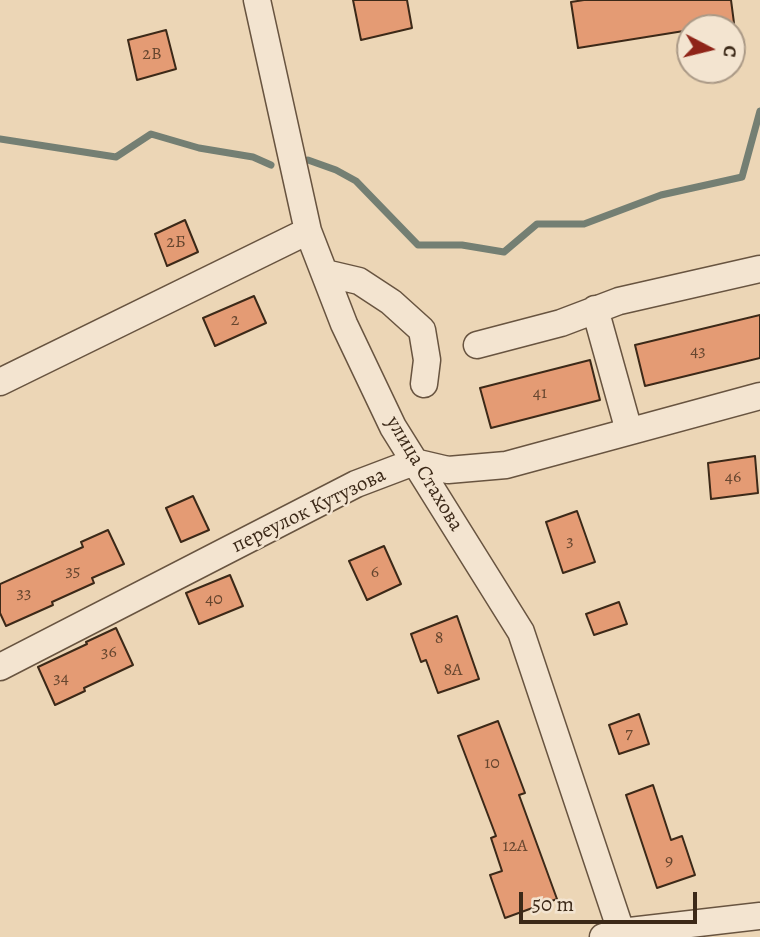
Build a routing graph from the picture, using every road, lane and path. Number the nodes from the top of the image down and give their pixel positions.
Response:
1 (257, 0) edge
2 (308, 230) junction
3 (760, 269) edge
4 (325, 273) junction
5 (595, 309) junction
6 (477, 345) dead end
7 (0, 382) edge
8 (424, 384) dead end
9 (760, 396) edge
10 (629, 431) junction
11 (414, 462) junction
12 (0, 667) edge
13 (760, 916) edge
14 (616, 935) edge

1 - 2 street, улица Стахова
2 - 4 street, улица Стахова
2 - 7 street
3 - 5 street
4 - 8 street
4 - 11 street, улица Стахова
5 - 6 street
5 - 10 street
9 - 10 street
10 - 11 street
11 - 12 street, переулок Кутузова
11 - 14 street, улица Стахова
13 - 14 street

